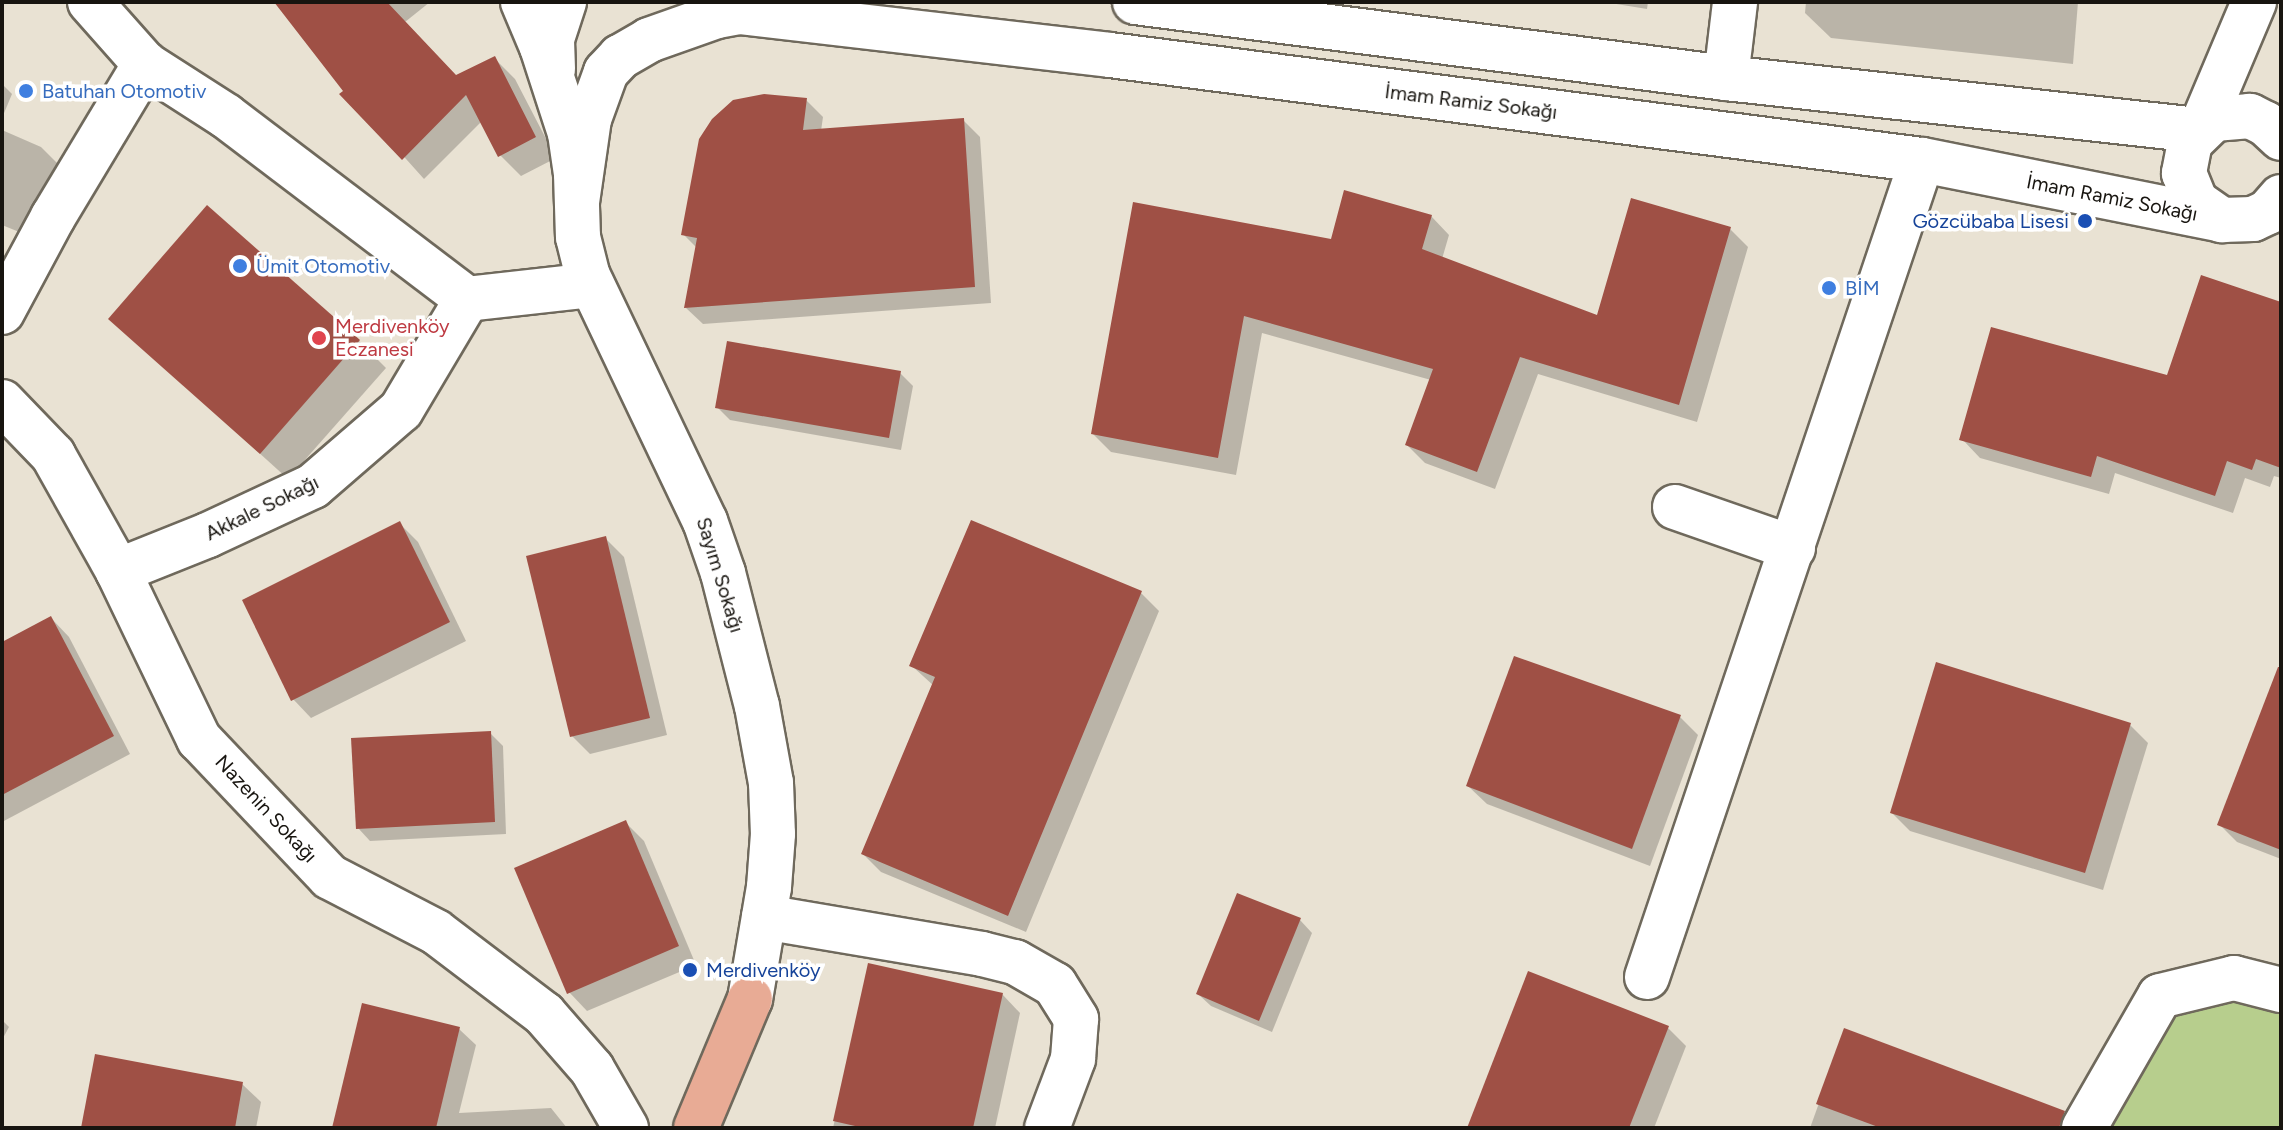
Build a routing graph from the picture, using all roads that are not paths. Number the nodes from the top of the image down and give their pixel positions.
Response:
1 (90, 2) edge
2 (523, 2) edge
3 (564, 2) edge
4 (1135, 2) edge
5 (1735, 2) edge
6 (2254, 2) edge
7 (145, 64) junction
8 (1726, 78) junction
9 (556, 85) junction
10 (2276, 118) edge
11 (2200, 130) junction
12 (1922, 160) junction
13 (2281, 197) edge
14 (577, 202) junction
15 (2222, 220) junction
16 (591, 285) junction
17 (467, 299) junction
18 (2, 312) edge
19 (2, 402) edge
20 (1675, 507) dead end
21 (1793, 548) junction
22 (118, 571) junction
23 (764, 917) junction
24 (1647, 977) dead end
25 (2281, 990) edge
26 (750, 999) junction
27 (626, 1128) edge
28 (696, 1128) edge
29 (727, 1128) edge
30 (1047, 1128) edge
31 (2084, 1128) edge

1 - 7 street
2 - 9 street, Sayım Sokağı
3 - 9 street
4 - 8 street
5 - 8 street
6 - 11 street
7 - 17 street
7 - 18 street
8 - 11 street
9 - 14 street, Sayım Sokağı
10 - 11 street
11 - 15 street
12 - 14 street, İmam Ramiz Sokağı
12 - 15 street, İmam Ramiz Sokağı
12 - 21 street
13 - 15 street, İmam Ramiz Sokağı
14 - 16 street, Sayım Sokağı
16 - 17 street
16 - 23 street, Sayım Sokağı
17 - 22 street, Akkale Sokağı
19 - 22 street, Nazenin Sokağı
20 - 21 street
21 - 24 street
22 - 27 street, Nazenin Sokağı
23 - 26 street, Sayım Sokağı
23 - 30 street
25 - 31 street
26 - 28 main road
26 - 29 main road, Sayım Sokağı

